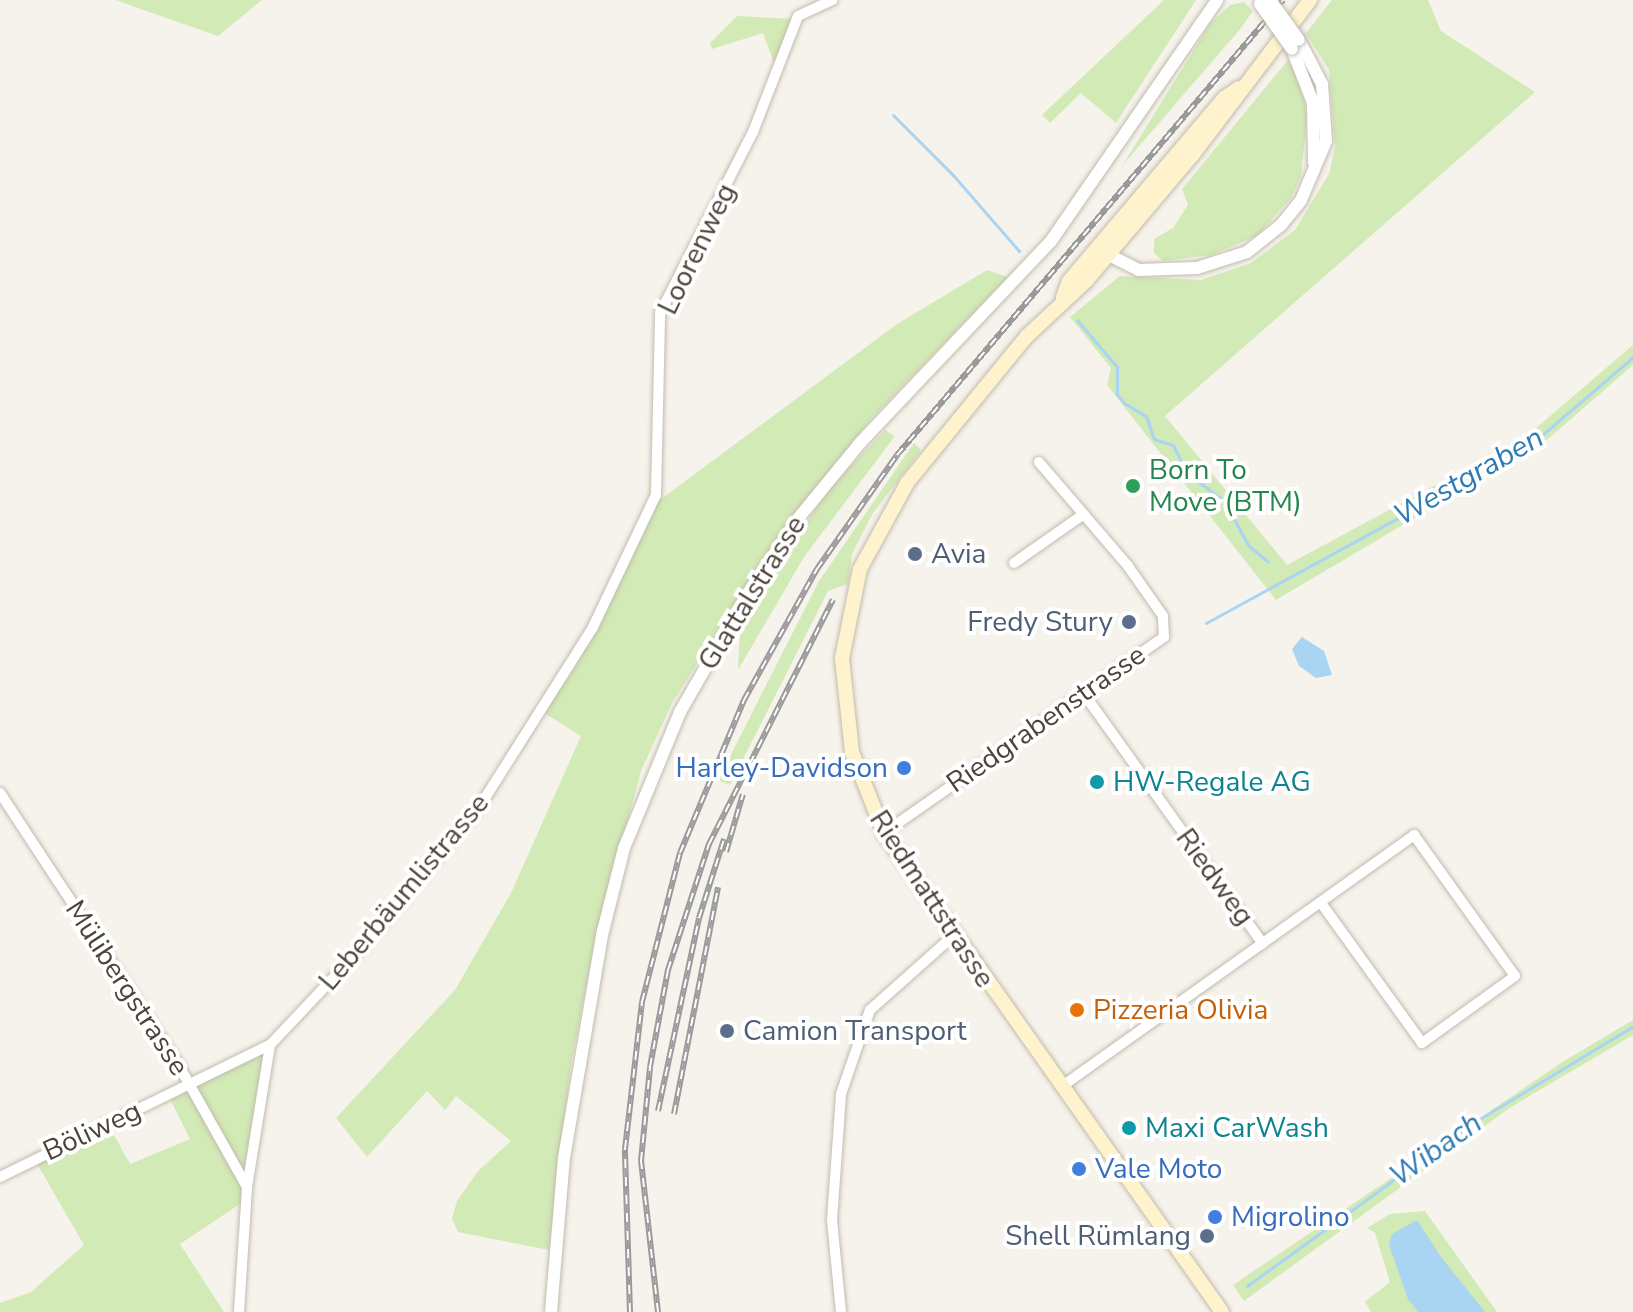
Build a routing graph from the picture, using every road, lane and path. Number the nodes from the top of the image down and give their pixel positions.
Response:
1 (832, 0) edge
2 (1217, 0) edge
3 (1310, 0) edge
4 (1263, 1) edge
5 (1103, 252) junction
6 (1039, 462) dead end
7 (656, 495) joint
8 (1084, 514) junction
9 (1014, 563) dead end
10 (1084, 694) junction
11 (0, 793) edge
12 (884, 833) junction
13 (1321, 903) junction
14 (953, 936) junction
15 (1263, 944) junction
16 (270, 1045) junction
17 (190, 1086) junction
18 (1061, 1087) junction
19 (0, 1177) edge
20 (247, 1187) junction
21 (239, 1312) edge
22 (551, 1312) edge
23 (841, 1312) edge
24 (1222, 1312) edge

1 - 7 street, Loorenweg
2 - 22 street, Glattalstrasse
3 - 5 main road, Riedmattstrasse
4 - 5 street, bridge
5 - 12 main road, Riedmattstrasse
6 - 8 street, Riedgrabenstrasse
7 - 16 street, Leberbäumlistrasse
8 - 9 street
8 - 10 street, Riedgrabenstrasse
10 - 12 street, Riedgrabenstrasse
10 - 15 street, Riedweg
11 - 17 street, Mülibergstrasse
12 - 14 main road, Riedmattstrasse
13 - 13 street
13 - 15 street
14 - 18 main road, Riedmattstrasse
14 - 23 street
15 - 18 street
16 - 17 street, Böliweg
16 - 20 street
17 - 19 street, Böliweg
17 - 20 street, Mülibergstrasse
18 - 24 main road, Riedmattstrasse
20 - 21 street

